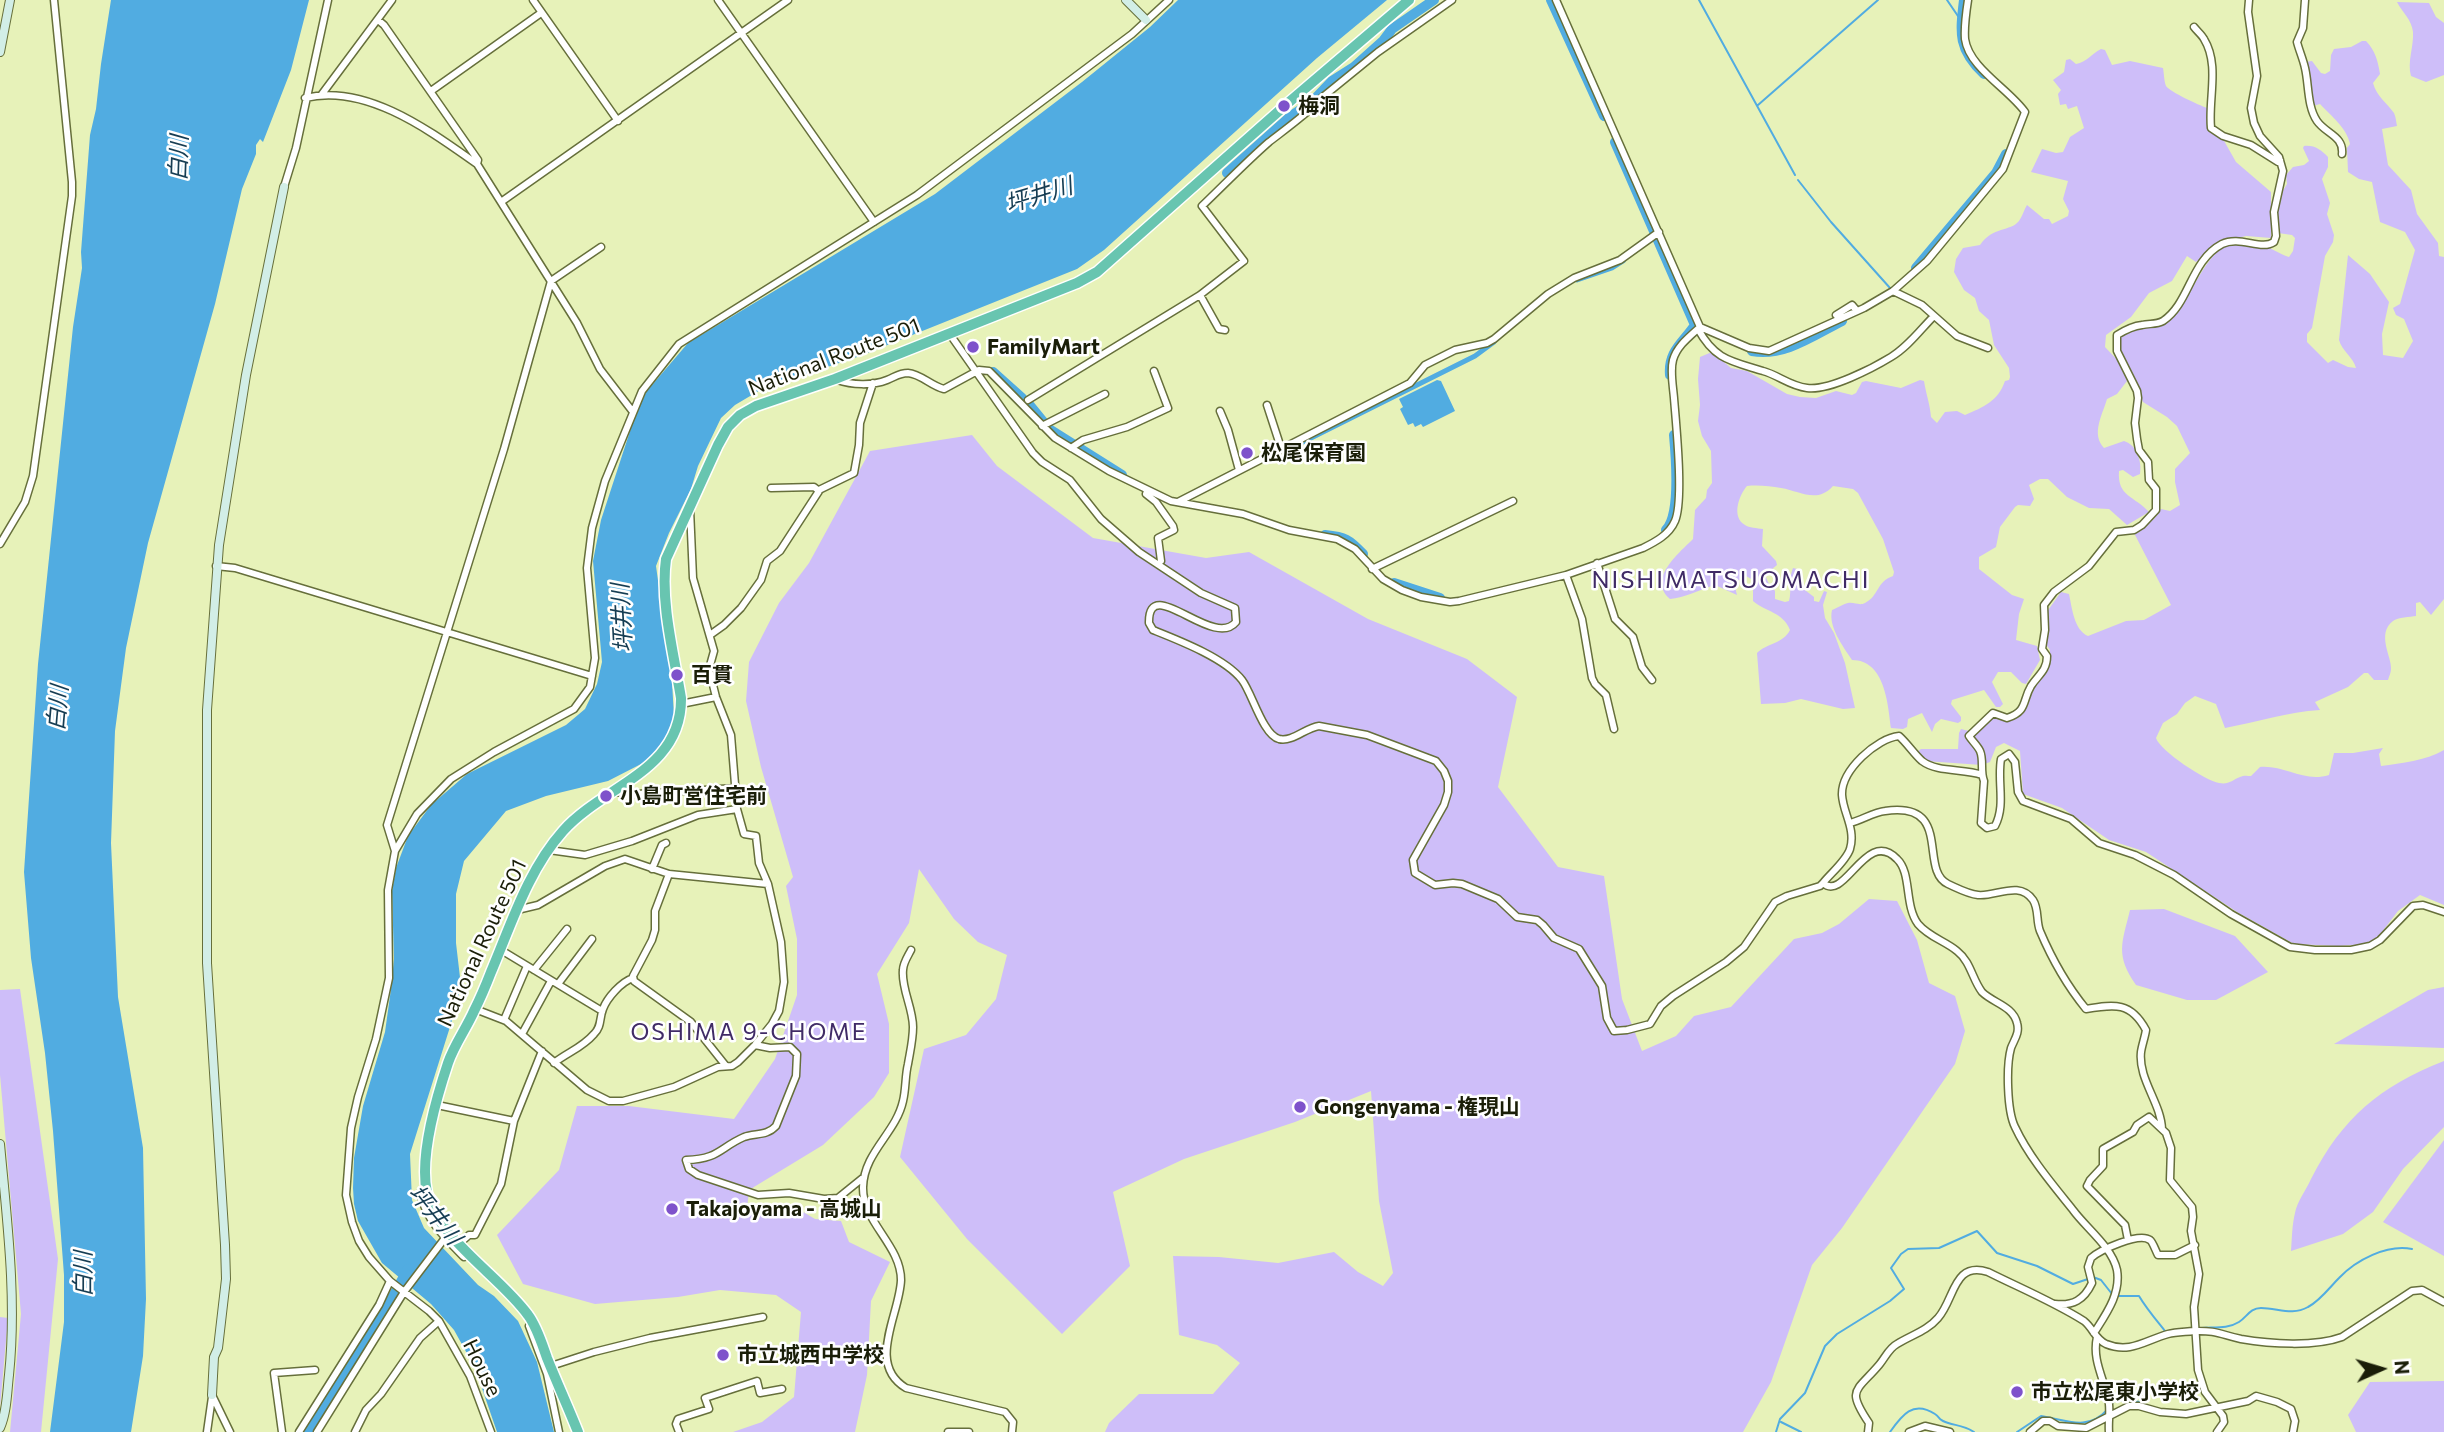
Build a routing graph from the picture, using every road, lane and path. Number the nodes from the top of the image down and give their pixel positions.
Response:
1 (10, 0) edge
2 (54, 0) edge
3 (328, 0) edge
4 (393, 0) edge
5 (533, 0) edge
6 (718, 0) edge
7 (788, 0) edge
8 (1126, 0) edge
9 (1169, 0) edge
10 (1409, 0) edge
11 (1452, 0) edge
12 (1556, 0) edge
13 (1968, 0) edge
14 (2249, 0) edge
15 (2305, 0) edge
16 (541, 13) junction
17 (378, 20) junction
18 (1146, 20) junction
19 (2194, 27) dead end
20 (741, 33) junction
21 (0, 52) edge
22 (431, 91) junction
23 (322, 94) junction
24 (306, 98) junction
25 (618, 121) junction
26 (2342, 154) dead end
27 (2280, 160) junction
28 (477, 164) junction
29 (284, 187) joint
30 (501, 202) junction
31 (874, 222) junction
32 (1656, 233) junction
33 (601, 247) dead end
34 (551, 281) junction
35 (1893, 291) junction
36 (1200, 295) junction
37 (1857, 311) junction
38 (1836, 315) dead end
39 (1934, 316) junction
40 (1699, 328) junction
41 (1225, 330) dead end
42 (949, 333) junction
43 (1988, 348) dead end
44 (1154, 371) dead end
45 (975, 372) junction
46 (835, 379) junction
47 (873, 383) junction
48 (1105, 394) dead end
49 (1028, 400) dead end
50 (1267, 405) dead end
51 (1220, 411) dead end
52 (633, 412) junction
53 (1045, 424) junction
54 (1073, 446) junction
55 (1282, 449) junction
56 (1239, 470) junction
57 (771, 488) dead end
58 (819, 489) junction
59 (1147, 491) junction
60 (1513, 500) dead end
61 (1178, 502) junction
62 (690, 507) junction
63 (0, 544) edge
64 (1161, 561) dead end
65 (1597, 564) junction
66 (216, 566) junction
67 (1374, 569) junction
68 (1566, 575) junction
69 (446, 633) junction
70 (710, 635) junction
71 (592, 677) junction
72 (1652, 680) dead end
73 (716, 697) junction
74 (681, 704) junction
75 (1614, 729) dead end
76 (1982, 775) junction
77 (736, 788) junction
78 (611, 792) junction
79 (737, 809) junction
80 (1850, 823) junction
81 (666, 843) dead end
82 (549, 850) junction
83 (395, 851) junction
84 (652, 869) junction
85 (669, 874) junction
86 (1823, 883) junction
87 (768, 884) junction
88 (517, 910) junction
89 (2444, 912) edge
90 (567, 929) dead end
91 (592, 939) dead end
92 (500, 950) junction
93 (911, 950) dead end
94 (531, 968) junction
95 (633, 978) junction
96 (555, 983) junction
97 (475, 1009) junction
98 (602, 1011) junction
99 (504, 1020) junction
100 (522, 1034) junction
101 (755, 1045) junction
102 (542, 1051) junction
103 (554, 1063) junction
104 (726, 1066) junction
105 (437, 1105) junction
106 (514, 1121) junction
107 (2162, 1129) junction
108 (0, 1144) edge
109 (864, 1177) junction
110 (426, 1185) junction
111 (444, 1240) junction
112 (2128, 1240) junction
113 (460, 1243) junction
114 (2195, 1245) junction
115 (2106, 1249) junction
116 (391, 1281) junction
117 (498, 1283) junction
118 (404, 1291) junction
119 (2444, 1302) edge
120 (2050, 1303) junction
121 (379, 1305) junction
122 (391, 1313) junction
123 (763, 1317) dead end
124 (439, 1321) junction
125 (2194, 1329) junction
126 (2096, 1335) junction
127 (551, 1366) junction
128 (315, 1370) dead end
129 (782, 1389) dead end
130 (212, 1395) junction
131 (2216, 1407) junction
132 (2109, 1416) junction
133 (0, 1428) edge
134 (207, 1432) edge
135 (230, 1432) edge
136 (282, 1432) edge
137 (299, 1432) edge
138 (317, 1432) edge
139 (355, 1432) edge
140 (491, 1432) edge
141 (559, 1432) edge
142 (578, 1432) edge
143 (679, 1432) edge
144 (948, 1432) edge
145 (969, 1432) edge
146 (1012, 1432) edge
147 (1868, 1432) edge
148 (1909, 1432) edge
149 (1950, 1432) edge
150 (2030, 1432) edge
151 (2109, 1432) edge
152 (2217, 1432) edge
153 (2293, 1432) edge

1 - 21 street
2 - 63 street
3 - 24 street
4 - 17 street
5 - 16 street
6 - 20 street
7 - 20 street
8 - 18 street
9 - 18 street
10 - 42 highway, National Route 501
11 - 36 street
12 - 32 street
13 - 35 street
14 - 27 street
15 - 26 street
16 - 22 street
16 - 25 street
17 - 22 street
17 - 23 street
18 - 31 street
19 - 27 street
20 - 25 street
20 - 31 street
22 - 28 street
23 - 24 street
23 - 28 street
24 - 29 street
25 - 30 street
27 - 76 street
28 - 30 street
29 - 66 street
30 - 34 street
31 - 52 street
32 - 40 street
32 - 55 street
33 - 34 street
34 - 52 street
34 - 69 street
35 - 37 street
35 - 39 street
36 - 41 street
36 - 49 street
37 - 38 street
37 - 40 street
39 - 40 street
39 - 43 street
40 - 65 street
42 - 45 street
42 - 46 highway, National Route 501
44 - 54 street
45 - 47 street
45 - 53 street
45 - 86 street
46 - 47 street
46 - 62 highway, National Route 501
47 - 58 street
48 - 53 street
50 - 55 street
51 - 56 street
52 - 71 street
53 - 54 street
54 - 59 street
55 - 56 street
56 - 61 street
57 - 58 street
58 - 70 street
59 - 61 street
59 - 64 street
60 - 67 street
61 - 67 street
62 - 70 street
62 - 74 highway, National Route 501
65 - 68 street
65 - 72 street
66 - 69 street
66 - 130 street
67 - 68 street
68 - 75 street
69 - 71 street
69 - 83 street
70 - 73 street
71 - 83 street
73 - 74 street
73 - 77 street
74 - 78 highway, National Route 501
76 - 80 street
76 - 89 street
77 - 78 street
77 - 79 street
78 - 82 highway, National Route 501
79 - 82 street
79 - 87 street
80 - 86 street
80 - 107 street
81 - 84 street
82 - 88 highway, National Route 501
83 - 116 street
84 - 85 street
84 - 88 street
85 - 87 street
85 - 95 street
86 - 115 street
87 - 101 street
88 - 92 highway, National Route 501
90 - 94 street
91 - 96 street
92 - 94 street
92 - 97 highway, National Route 501
93 - 109 street
94 - 96 street
94 - 99 street
95 - 98 street
95 - 104 street
96 - 98 street
96 - 100 street
97 - 99 street
97 - 105 highway, National Route 501
98 - 103 street
99 - 100 street
100 - 102 street
101 - 104 street
101 - 109 street
102 - 103 street
102 - 106 street
103 - 104 street
105 - 106 street
105 - 110 highway, National Route 501
106 - 113 street
107 - 112 street
107 - 114 street
108 - 133 street
109 - 146 street
110 - 111 street
110 - 113 highway, National Route 501
111 - 117 street
111 - 118 street
112 - 114 street
112 - 115 street
113 - 117 highway, National Route 501
114 - 125 street
115 - 120 street
115 - 126 street
116 - 118 street
116 - 121 street
117 - 127 highway, National Route 501
117 - 141 street
118 - 122 street
118 - 124 street
119 - 125 street
120 - 126 street
120 - 147 street
121 - 122 street
121 - 137 street
122 - 138 street
123 - 127 street
124 - 139 street
124 - 140 street, House
125 - 126 street
125 - 131 street
126 - 132 street
127 - 142 highway, National Route 501
128 - 136 street
129 - 143 street
130 - 134 street
130 - 135 street
131 - 132 street
131 - 152 street
131 - 153 street
132 - 150 street
132 - 151 street
144 - 145 street
148 - 149 street

